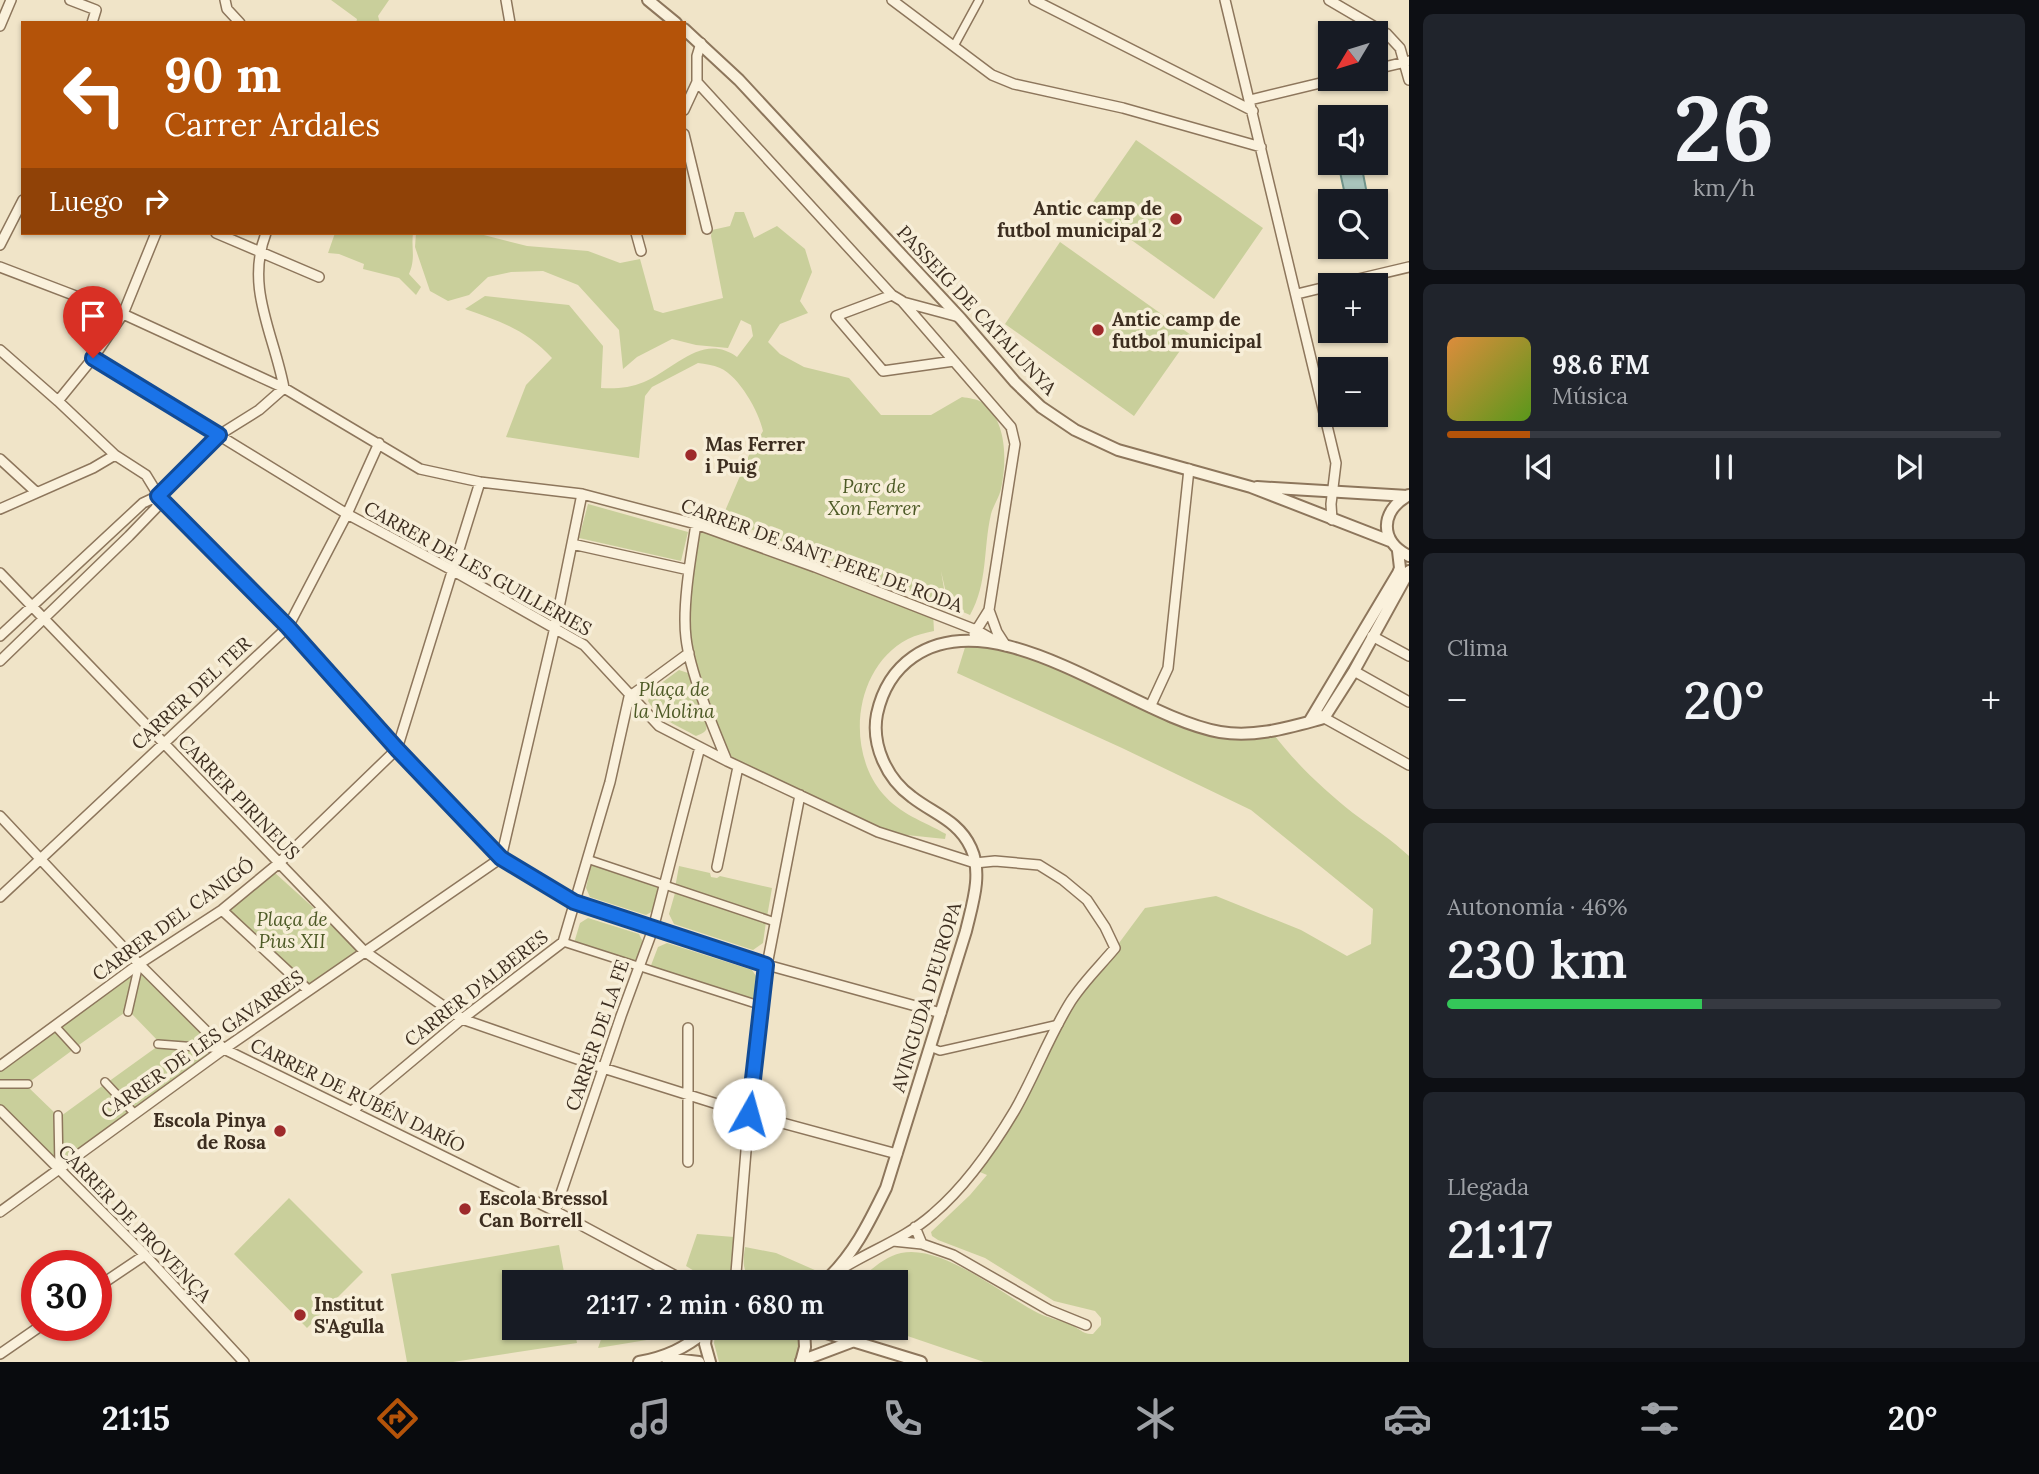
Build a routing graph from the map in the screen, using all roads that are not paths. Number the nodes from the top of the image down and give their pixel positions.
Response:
1 (11, 0) edge
2 (70, 0) edge
3 (225, 0) edge
4 (506, 0) edge
5 (648, 0) edge
6 (892, 0) edge
7 (979, 0) edge
8 (1034, 0) edge
9 (1226, 0) edge
10 (1329, 0) edge
11 (93, 21) edge
12 (238, 21) edge
13 (510, 21) edge
14 (674, 21) edge
15 (0, 26) edge
16 (686, 31) edge
17 (701, 43) junction
18 (954, 46) junction
19 (1407, 62) edge
20 (1388, 66) edge
21 (1409, 80) edge
22 (697, 82) junction
23 (1318, 84) edge
24 (1250, 100) junction
25 (686, 106) edge
26 (1253, 111) junction
27 (686, 142) edge
28 (1261, 147) junction
29 (21, 204) edge
30 (707, 229) dead end
31 (155, 235) edge
32 (220, 235) edge
33 (265, 235) edge
34 (637, 235) edge
35 (0, 245) edge
36 (641, 251) dead end
37 (260, 253) junction
38 (0, 267) edge
39 (1409, 267) edge
40 (1384, 273) edge
41 (319, 277) dead end
42 (1318, 289) edge
43 (1297, 294) junction
44 (892, 295) junction
45 (902, 301) junction
46 (123, 314) junction
47 (960, 317) junction
48 (0, 351) edge
49 (93, 358) junction
50 (954, 361) junction
51 (284, 388) junction
52 (58, 401) junction
53 (219, 435) junction
54 (379, 443) junction
55 (115, 454) junction
56 (0, 459) edge
57 (1189, 469) junction
58 (480, 482) junction
59 (1251, 487) junction
60 (1334, 491) junction
61 (36, 492) junction
62 (582, 494) junction
63 (1408, 495) edge
64 (159, 497) junction
65 (0, 509) edge
66 (347, 514) junction
67 (1332, 520) junction
68 (696, 524) junction
69 (1390, 541) junction
70 (572, 544) junction
71 (1404, 553) edge
72 (452, 570) junction
73 (690, 570) junction
74 (1409, 571) edge
75 (0, 573) edge
76 (32, 607) junction
77 (989, 610) junction
78 (43, 620) junction
79 (288, 627) junction
80 (555, 627) junction
81 (976, 630) junction
82 (0, 636) edge
83 (1373, 636) junction
84 (968, 641) junction
85 (1006, 647) junction
86 (689, 653) junction
87 (1409, 656) edge
88 (0, 661) edge
89 (1354, 671) junction
90 (629, 696) junction
91 (1409, 702) edge
92 (1150, 707) junction
93 (1312, 719) junction
94 (163, 744) junction
95 (700, 747) junction
96 (397, 749) junction
97 (727, 761) junction
98 (1409, 765) edge
99 (738, 766) junction
100 (800, 795) junction
101 (0, 817) edge
102 (501, 858) junction
103 (41, 859) junction
104 (587, 859) junction
105 (279, 863) junction
106 (975, 863) junction
107 (717, 867) dead end
108 (665, 887) junction
109 (0, 897) edge
110 (574, 902) junction
111 (222, 909) junction
112 (775, 922) junction
113 (653, 929) junction
114 (563, 942) junction
115 (364, 951) junction
116 (139, 964) junction
117 (766, 965) junction
118 (639, 968) junction
119 (308, 990) junction
120 (762, 1006) junction
121 (128, 1012) dead end
122 (941, 1013) junction
123 (462, 1019) junction
124 (1059, 1024) junction
125 (55, 1026) junction
126 (688, 1028) dead end
127 (159, 1044) dead end
128 (930, 1047) junction
129 (76, 1049) dead end
130 (224, 1049) junction
131 (0, 1066) edge
132 (603, 1069) junction
133 (106, 1082) dead end
134 (0, 1084) edge
135 (28, 1084) dead end
136 (689, 1095) junction
137 (0, 1110) edge
138 (352, 1111) junction
139 (134, 1113) junction
140 (749, 1114) junction
141 (58, 1115) dead end
142 (897, 1154) junction
143 (688, 1162) dead end
144 (59, 1168) junction
145 (555, 1211) junction
146 (0, 1212) edge
147 (915, 1227) junction
148 (893, 1241) junction
149 (922, 1244) junction
150 (145, 1255) junction
151 (665, 1270) edge
152 (736, 1270) edge
153 (837, 1270) edge
154 (840, 1270) edge
155 (112, 1277) edge
156 (1086, 1325) dead end
157 (21, 1339) edge
158 (694, 1340) edge
159 (706, 1340) edge
160 (805, 1340) edge
161 (855, 1340) joint
162 (0, 1353) edge
163 (659, 1358) junction
164 (801, 1361) edge
165 (244, 1362) edge
166 (639, 1362) edge
167 (699, 1362) edge
168 (710, 1362) edge
169 (920, 1362) edge

1 - 15 street
2 - 11 street
3 - 12 street
4 - 13 street
5 - 14 street
6 - 18 street
7 - 18 street
8 - 26 street
9 - 24 street
10 - 19 street
16 - 17 street, PASSEIG DE CATALUNYA
17 - 22 street
17 - 47 street, PASSEIG DE CATALUNYA
18 - 28 street
19 - 20 street
19 - 21 street
22 - 25 street
22 - 44 street
23 - 24 street
24 - 26 street
26 - 28 street
27 - 30 street
28 - 43 street
29 - 35 street
31 - 46 street
32 - 37 street
33 - 37 street
34 - 36 street
37 - 41 street
37 - 51 street
38 - 46 street, CARRER DE SANT PERE DE RODA
39 - 40 street
42 - 43 street
43 - 60 street
44 - 45 street
44 - 50 street
45 - 47 street
45 - 50 street
46 - 49 street
46 - 51 street, CARRER DE SANT PERE DE RODA
47 - 57 street, PASSEIG DE CATALUNYA
48 - 52 street
49 - 52 street
49 - 53 street, CARRER DE LES GUILLERIES
50 - 77 street
51 - 53 street
51 - 54 street, CARRER DE SANT PERE DE RODA
52 - 55 street
53 - 64 street
53 - 66 street, CARRER DE LES GUILLERIES
54 - 58 street, CARRER DE SANT PERE DE RODA
54 - 66 street, CARRER DEL TER
55 - 61 street
55 - 64 street
56 - 61 street
57 - 59 street, PASSEIG DE CATALUNYA
57 - 92 street
58 - 62 street, CARRER DE SANT PERE DE RODA
58 - 72 street, CARRER DEL CANIGÓ
59 - 60 street
59 - 67 street, PASSEIG DE CATALUNYA
60 - 63 street
60 - 67 street
61 - 65 street
62 - 68 street, CARRER DE SANT PERE DE RODA
62 - 70 street
63 - 69 street
64 - 76 street
64 - 78 street
64 - 79 street
66 - 72 street, CARRER DE LES GUILLERIES
66 - 79 street, CARRER DEL TER
67 - 69 street, PASSEIG DE CATALUNYA
68 - 73 street
68 - 81 street, CARRER DE SANT PERE DE RODA
69 - 71 street
70 - 73 street
70 - 80 street
71 - 93 street
72 - 80 street, CARRER DE LES GUILLERIES
72 - 96 street, CARRER DEL CANIGÓ
73 - 86 street
74 - 83 street
75 - 76 street, CARRER PIRINEUS
76 - 78 street, CARRER PIRINEUS
76 - 82 street
77 - 81 street
77 - 85 street
78 - 88 street
78 - 94 street, CARRER PIRINEUS
79 - 94 street, CARRER DEL TER
79 - 96 street
80 - 90 street, CARRER DE LES GUILLERIES
80 - 102 street
81 - 84 street
81 - 85 street, CARRER DE SANT PERE DE RODA
83 - 87 street
83 - 89 street
84 - 85 street, AVINGUDA D'EUROPA
84 - 106 street, AVINGUDA D'EUROPA
85 - 92 street, AVINGUDA D'EUROPA
86 - 90 street
86 - 97 street
89 - 91 street
89 - 93 street
90 - 95 street, CARRER DE LES GUILLERIES
90 - 104 street, CARRER D'ALBERES
92 - 93 street, AVINGUDA D'EUROPA
93 - 98 street
94 - 103 street, CARRER DEL TER
94 - 105 street, CARRER PIRINEUS
95 - 97 street, CARRER DE LES GUILLERIES
95 - 108 street, CARRER DE LA FE
96 - 102 street
96 - 105 street, CARRER DEL CANIGÓ
97 - 99 street, CARRER DE LES GUILLERIES
99 - 100 street, CARRER DE LES GUILLERIES
99 - 107 street
100 - 106 street, CARRER DE LES GUILLERIES
100 - 112 street
101 - 103 street, CARRER DE RUBÉN DARÍO
102 - 110 street
102 - 115 street, CARRER DE LES GAVARRES
103 - 109 street, CARRER DEL TER
103 - 116 street, CARRER DE RUBÉN DARÍO
104 - 108 street
104 - 110 street, CARRER D'ALBERES
105 - 111 street, CARRER DEL CANIGÓ
105 - 115 street, CARRER PIRINEUS
106 - 122 street, AVINGUDA D'EUROPA
106 - 124 street, CARRER DE LES GUILLERIES
108 - 112 street
108 - 113 street, CARRER DE LA FE
110 - 113 street
110 - 114 street, CARRER D'ALBERES
111 - 116 street, CARRER DEL CANIGÓ
111 - 119 street
112 - 117 street
113 - 117 street
113 - 118 street, CARRER DE LA FE
114 - 118 street
114 - 123 street, CARRER D'ALBERES
115 - 119 street, CARRER DE LES GAVARRES
115 - 123 street, CARRER PIRINEUS
116 - 121 street
116 - 125 street, CARRER DEL CANIGÓ
116 - 130 street, CARRER DE RUBÉN DARÍO
117 - 120 street
117 - 122 street
118 - 120 street
118 - 132 street, CARRER DE LA FE
119 - 130 street, CARRER DE LES GAVARRES
120 - 140 street
122 - 128 street, AVINGUDA D'EUROPA
123 - 132 street, CARRER PIRINEUS
123 - 138 street, CARRER D'ALBERES
124 - 128 street
124 - 147 street
125 - 129 street
125 - 131 street, CARRER DEL CANIGÓ
126 - 136 street
127 - 130 street
128 - 142 street, AVINGUDA D'EUROPA
130 - 138 street, CARRER DE RUBÉN DARÍO
130 - 139 street, CARRER DE LES GAVARRES
132 - 136 street, CARRER PIRINEUS
132 - 145 street, CARRER DE LA FE
133 - 139 street
134 - 135 street
136 - 140 street, CARRER PIRINEUS
136 - 143 street
137 - 144 street, CARRER DE PROVENÇA
138 - 145 street, CARRER DE RUBÉN DARÍO
139 - 144 street, CARRER DE LES GAVARRES
140 - 142 street, CARRER PIRINEUS
140 - 152 street
141 - 144 street
142 - 153 street, AVINGUDA D'EUROPA
144 - 146 street, CARRER DE LES GAVARRES
144 - 150 street, CARRER DE PROVENÇA
145 - 151 street, CARRER DE RUBÉN DARÍO
147 - 148 street
147 - 149 street
148 - 149 street
148 - 154 street
149 - 156 street
150 - 155 street
150 - 165 street, CARRER DE PROVENÇA
157 - 162 street
158 - 163 street
159 - 168 street
160 - 164 street
161 - 164 street
161 - 169 street
163 - 166 street
163 - 167 street

